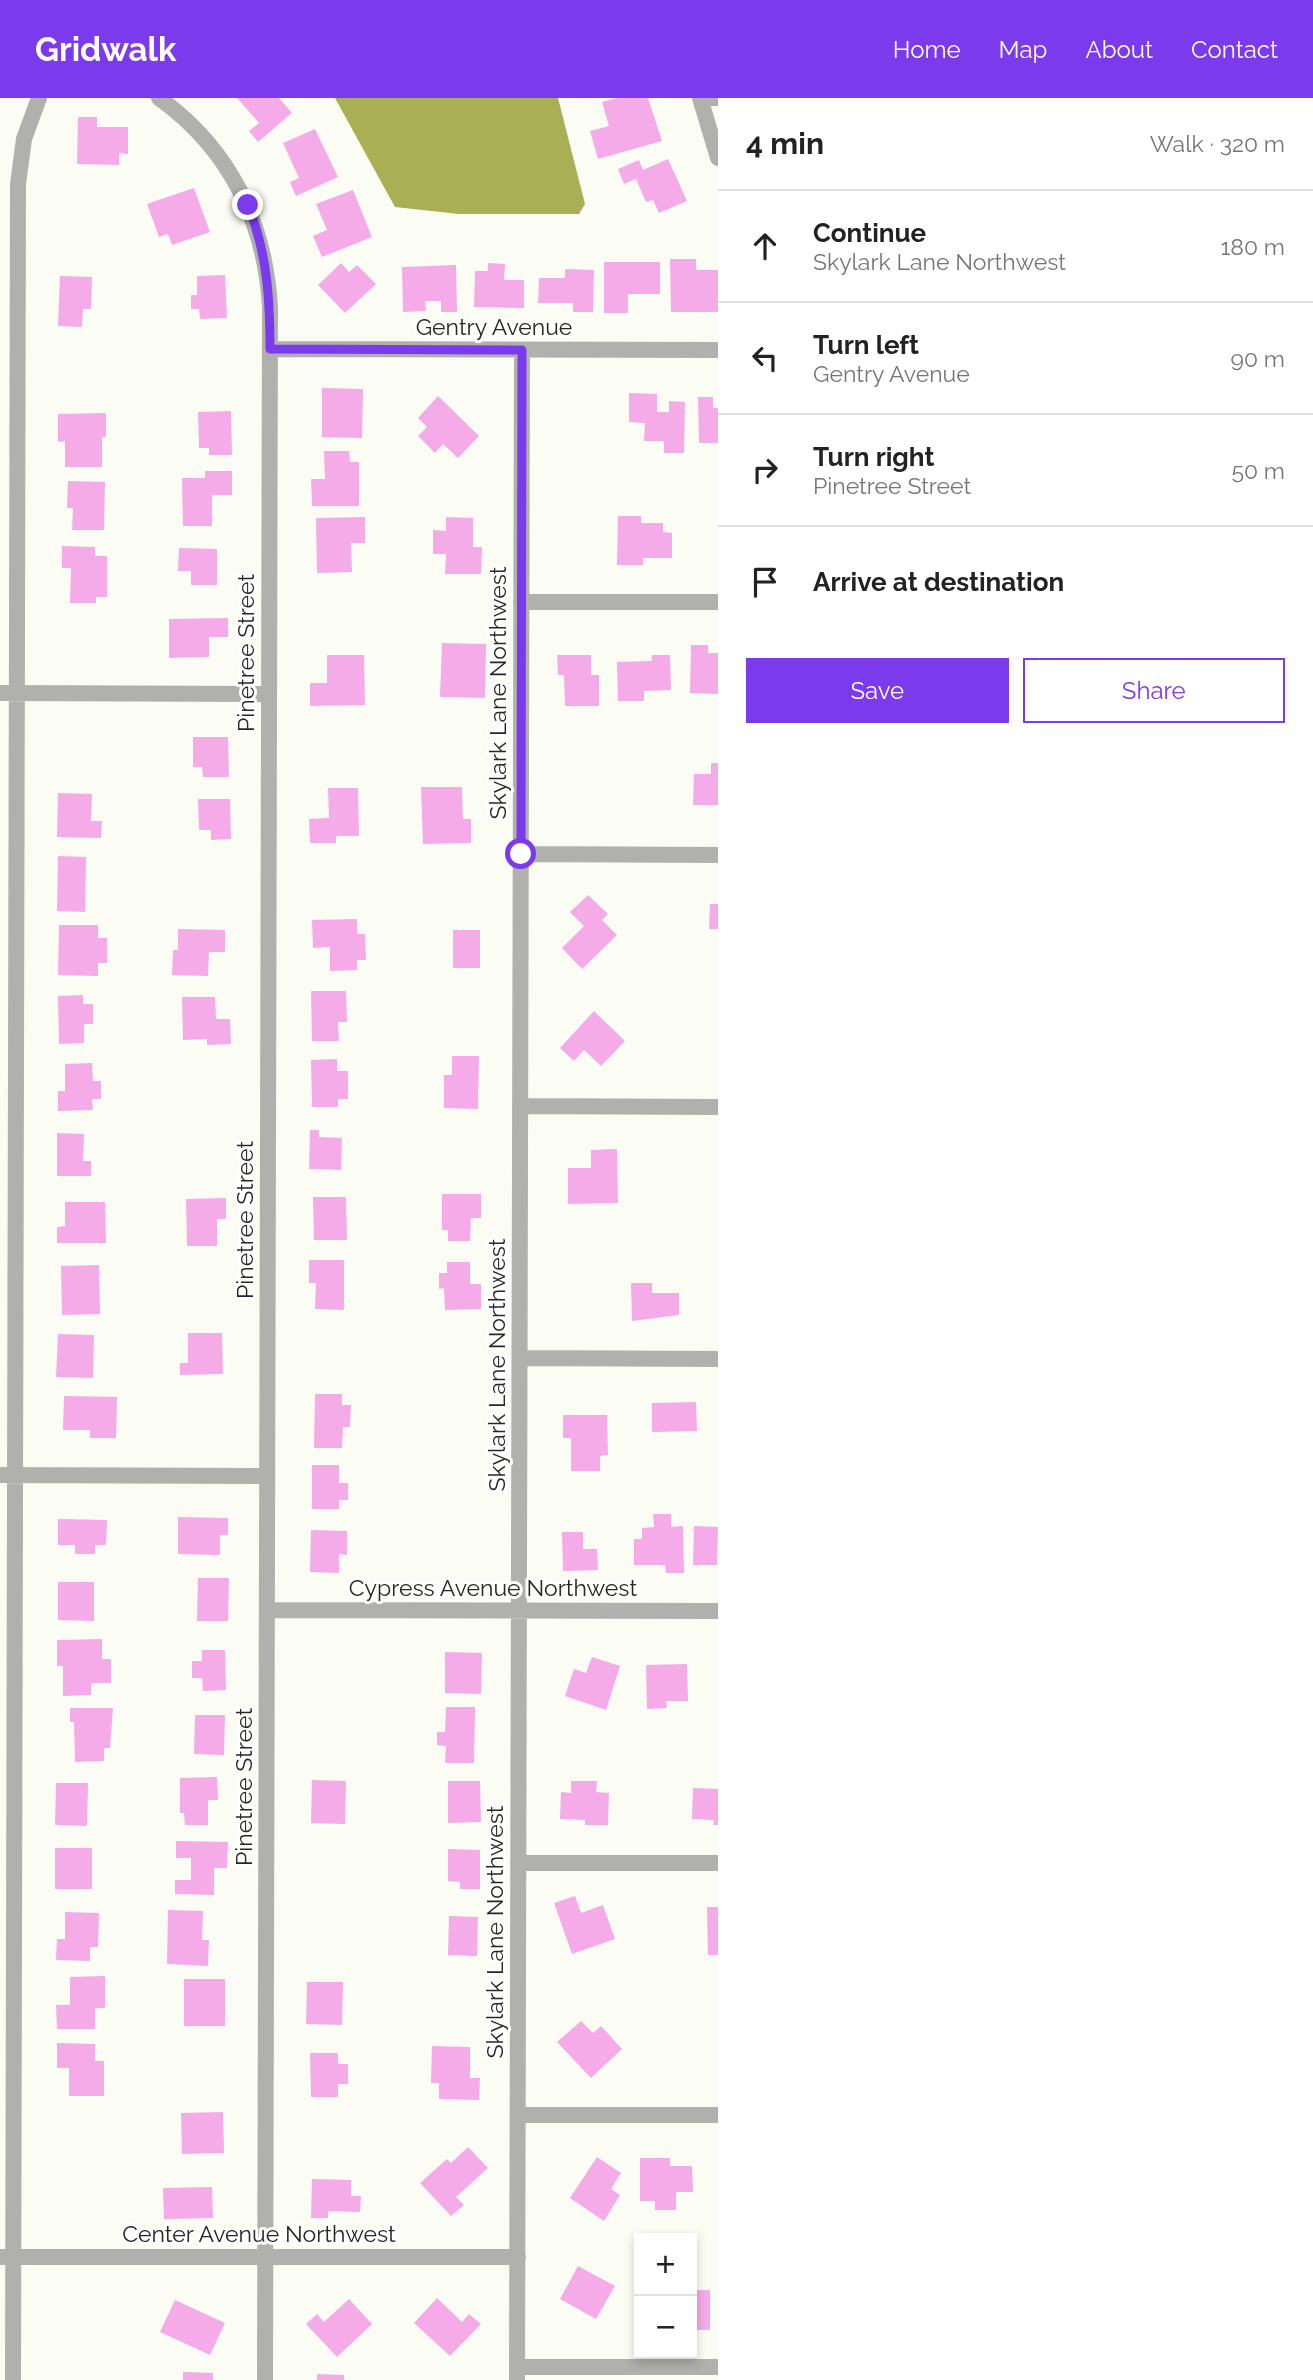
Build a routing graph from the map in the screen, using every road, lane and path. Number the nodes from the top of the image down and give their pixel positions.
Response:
1 (39, 98) edge
2 (159, 98) edge
3 (700, 98) edge
4 (718, 98) edge
5 (718, 158) edge
6 (270, 349) junction
7 (522, 350) junction
8 (718, 350) edge
9 (0, 441) edge
10 (18, 441) junction
11 (521, 602) junction
12 (718, 602) edge
13 (8, 693) edge
14 (269, 694) junction
15 (521, 854) junction
16 (718, 855) edge
17 (8, 954) edge
18 (520, 1106) junction
19 (718, 1107) edge
20 (8, 1215) edge
21 (520, 1358) junction
22 (718, 1359) edge
23 (8, 1475) edge
24 (267, 1476) junction
25 (267, 1610) junction
26 (519, 1611) junction
27 (718, 1611) edge
28 (518, 1863) junction
29 (718, 1863) edge
30 (518, 2115) junction
31 (718, 2115) edge
32 (7, 2257) edge
33 (265, 2257) junction
34 (517, 2258) junction
35 (718, 2367) edge
36 (517, 2373) edge
37 (13, 2380) edge
38 (265, 2380) edge

1 - 10 street
2 - 6 street, Pinetree Street
3 - 4 street
3 - 5 street
6 - 7 street, Gentry Avenue
6 - 14 street, Pinetree Street
7 - 8 street, Gentry Avenue
7 - 11 street, Skylark Lane Northwest
9 - 10 street
10 - 13 street
11 - 12 street
11 - 15 street, Skylark Lane Northwest
13 - 14 street
13 - 17 street
14 - 24 street, Pinetree Street
15 - 16 street
15 - 18 street, Skylark Lane Northwest
17 - 20 street
18 - 19 street
18 - 21 street, Skylark Lane Northwest
20 - 23 street
21 - 22 street
21 - 26 street, Skylark Lane Northwest
23 - 24 street
23 - 32 street
24 - 25 street, Pinetree Street
25 - 26 street, Cypress Avenue Northwest
25 - 33 street, Pinetree Street
26 - 27 street, Cypress Avenue Northwest
26 - 28 street, Skylark Lane Northwest
28 - 29 street
28 - 30 street, Skylark Lane Northwest
30 - 31 street
30 - 34 street, Skylark Lane Northwest
32 - 33 street, Center Avenue Northwest
32 - 37 street
33 - 34 street, Center Avenue Northwest
33 - 38 street, Pinetree Street
34 - 36 street, Skylark Lane Northwest
35 - 36 street

